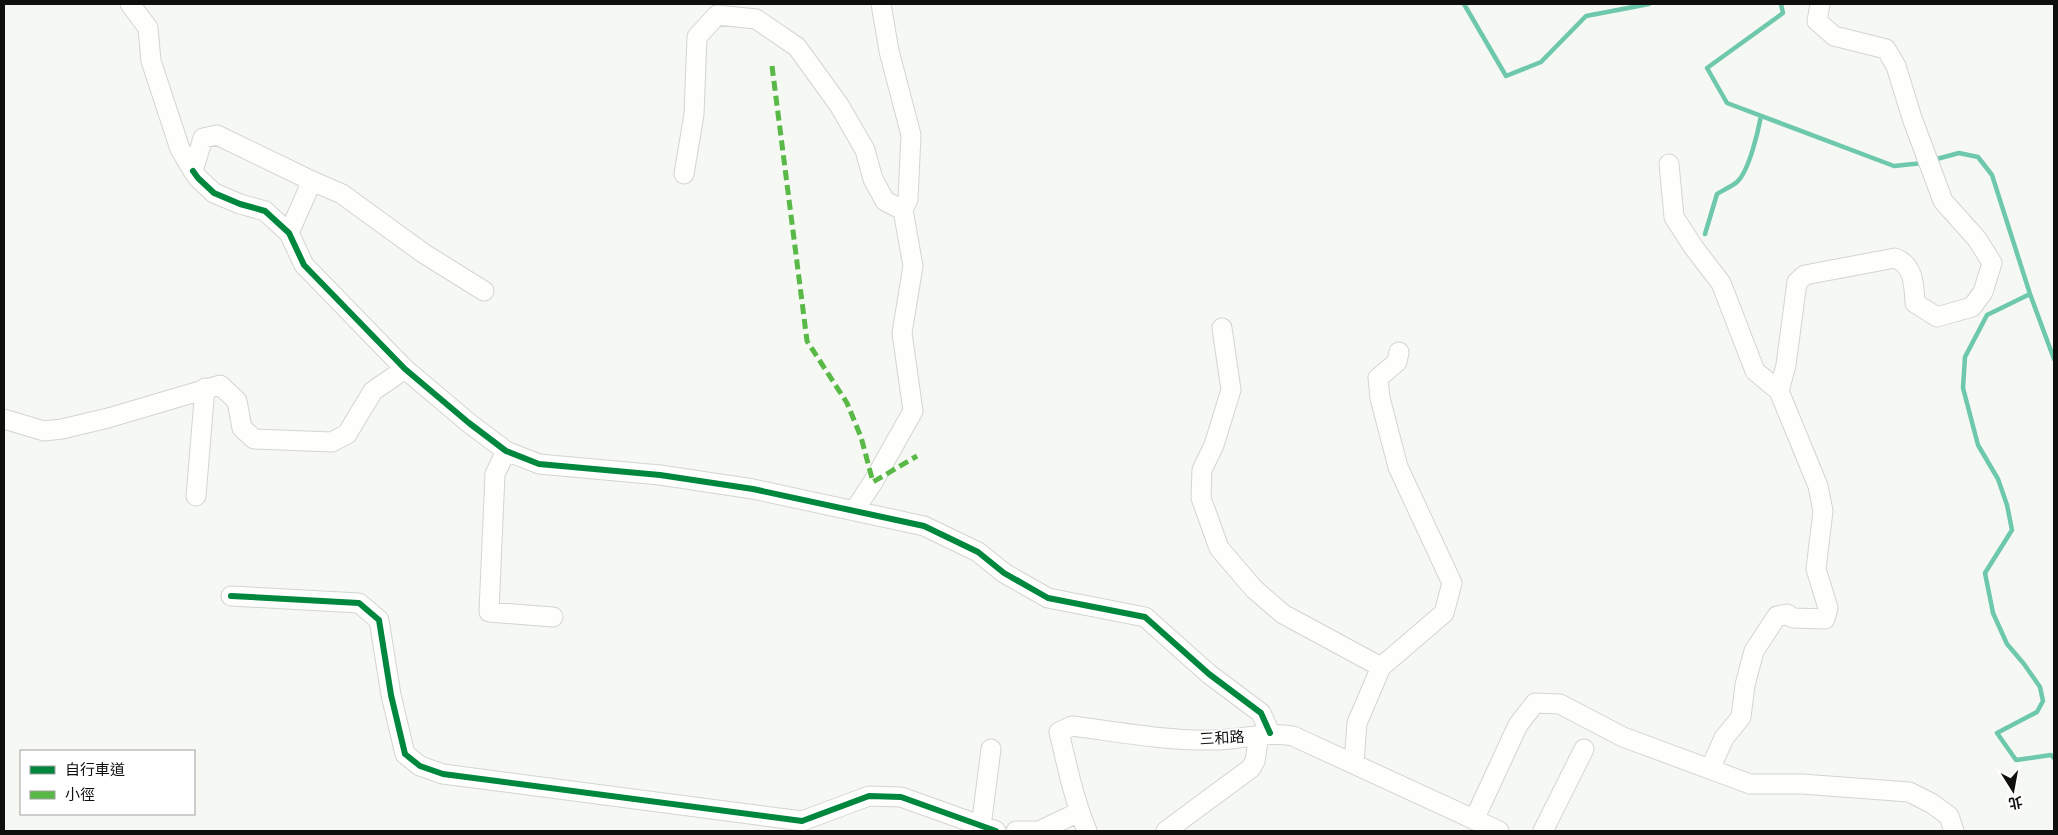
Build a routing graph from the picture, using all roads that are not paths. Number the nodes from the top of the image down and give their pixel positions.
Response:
1 (130, 4) edge
2 (881, 4) edge
3 (1820, 4) edge
4 (1669, 164) dead end
5 (193, 171) junction
6 (684, 174) dead end
7 (312, 181) junction
8 (903, 210) junction
9 (289, 233) junction
10 (484, 291) dead end
11 (1222, 328) dead end
12 (1399, 352) dead end
13 (404, 369) junction
14 (206, 388) junction
15 (1779, 391) junction
16 (4, 419) edge
17 (506, 451) junction
18 (196, 496) dead end
19 (854, 511) junction
20 (232, 596) dead end
21 (553, 617) dead end
22 (1381, 667) junction
23 (1264, 734) junction
24 (991, 749) dead end
25 (1584, 749) dead end
26 (1354, 763) junction
27 (1710, 769) junction
28 (1079, 812) junction
29 (1474, 820) junction
30 (988, 829) edge
31 (1016, 831) edge
32 (1087, 831) edge
33 (1166, 831) edge
34 (1499, 831) edge
35 (1543, 831) edge
36 (1954, 831) edge

1 - 5 street
2 - 8 street
3 - 15 street
4 - 15 street
5 - 7 street
5 - 9 street
6 - 8 street
7 - 9 street
7 - 10 street
8 - 19 street
9 - 13 street
11 - 22 street
12 - 22 street
13 - 14 street
13 - 17 street
14 - 16 street
14 - 18 street
15 - 27 street
17 - 19 street
17 - 21 street
19 - 23 street
20 - 30 street
22 - 26 street
23 - 26 street, 三和路
23 - 28 street, 三和路
23 - 33 street
24 - 30 street
25 - 35 street
26 - 29 street, 三和路
27 - 29 street
27 - 36 street
28 - 31 street
28 - 32 street, 三和路
29 - 34 street, 三和路

